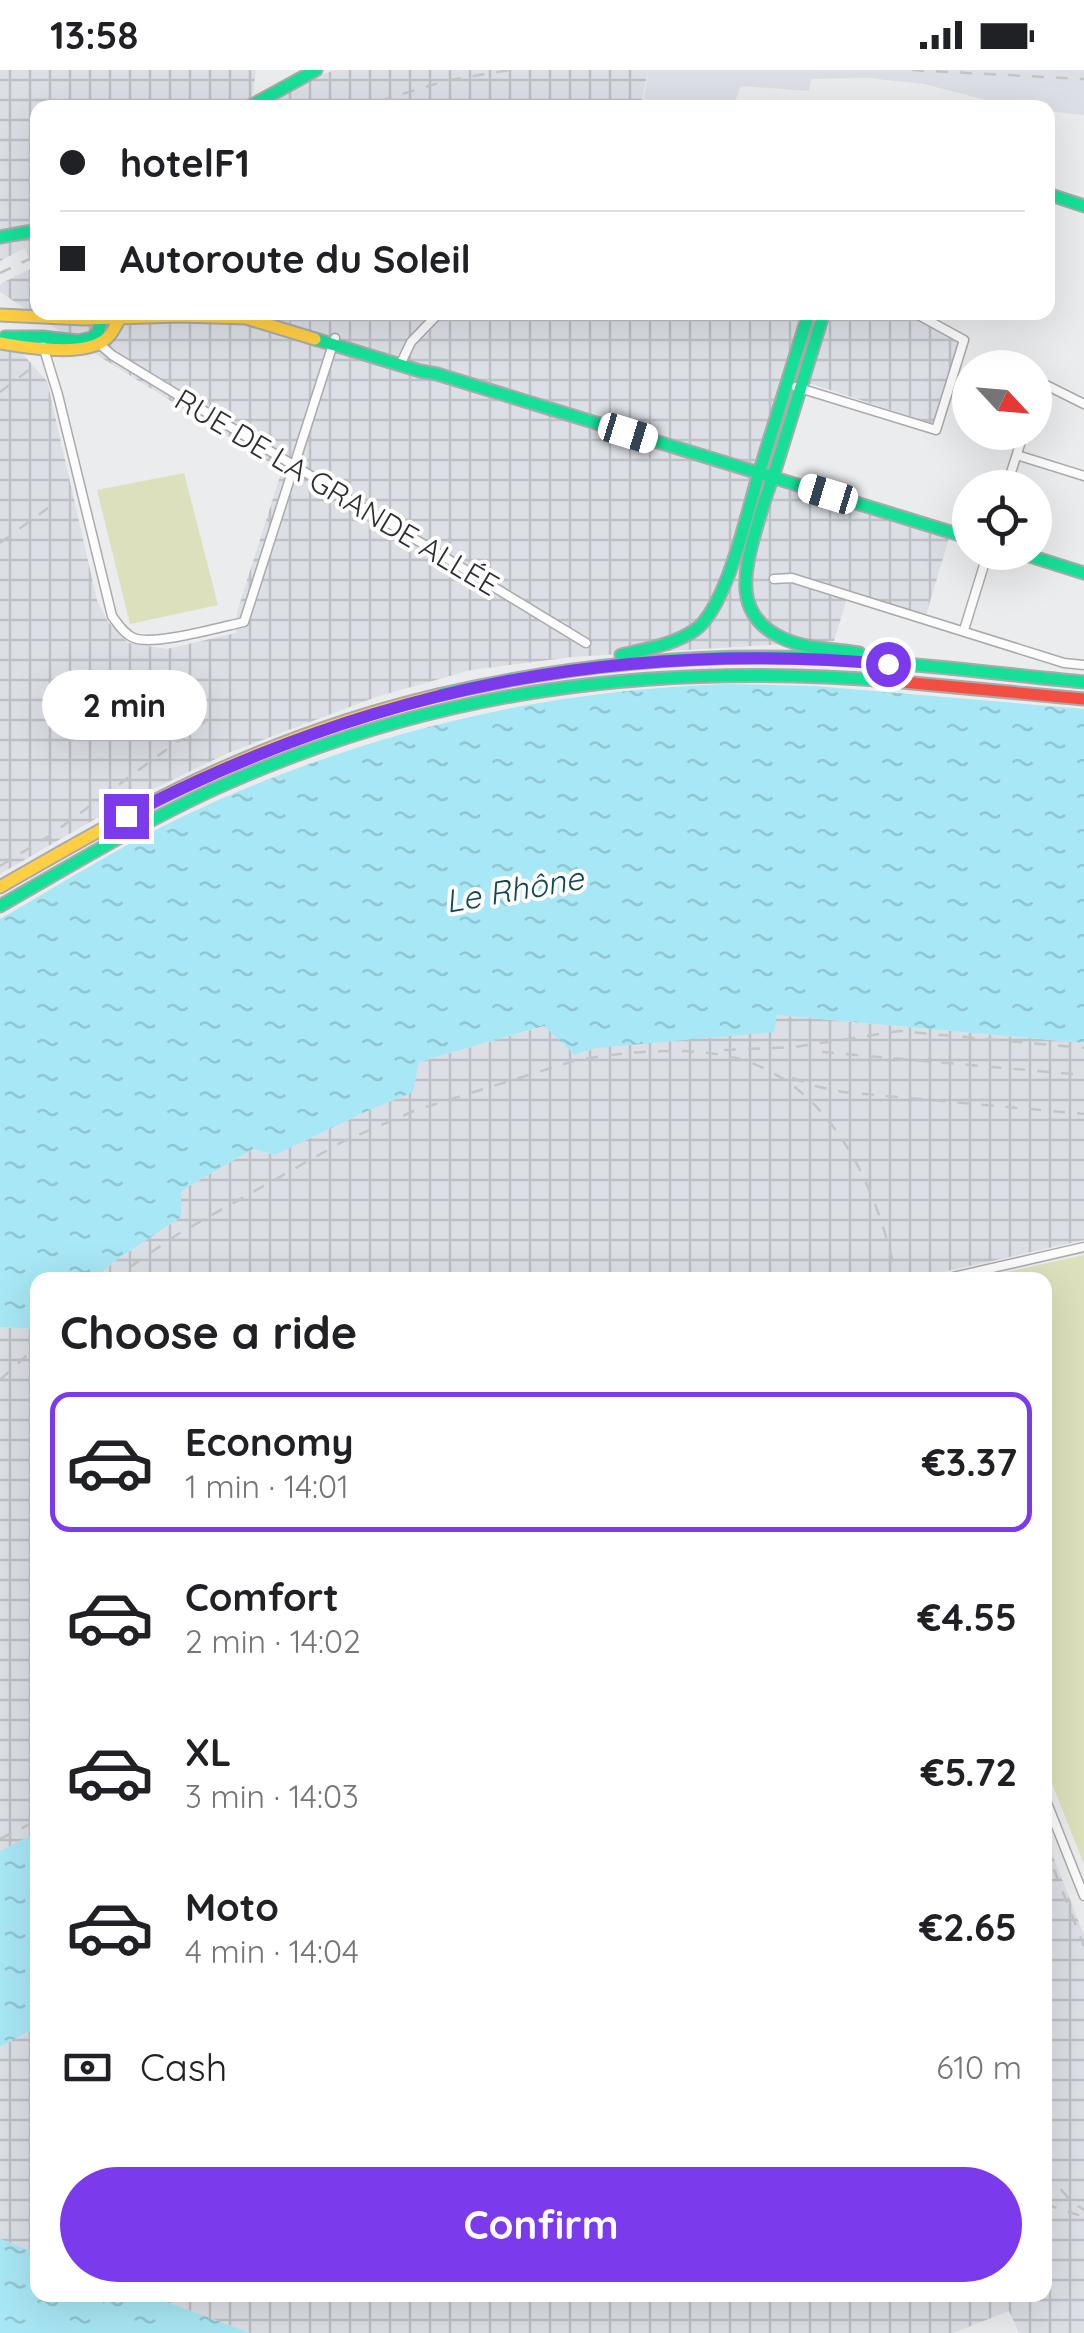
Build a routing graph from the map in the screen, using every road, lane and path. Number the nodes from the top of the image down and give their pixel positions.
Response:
1 (316, 70) edge
2 (262, 100) edge
3 (1055, 196) edge
4 (1084, 206) edge
5 (30, 232) edge
6 (0, 237) edge
7 (30, 311) edge
8 (0, 312) edge
9 (21, 313) junction
10 (30, 314) edge
11 (109, 320) edge
12 (254, 320) edge
13 (267, 320) edge
14 (432, 320) edge
15 (806, 320) edge
16 (822, 320) edge
17 (928, 320) edge
18 (0, 340) edge
19 (70, 340) junction
20 (95, 341) junction
21 (334, 341) junction
22 (43, 348) junction
23 (401, 362) junction
24 (786, 385) junction
25 (1052, 388) edge
26 (800, 389) junction
27 (1084, 404) edge
28 (1019, 450) edge
29 (1017, 455) junction
30 (294, 466) junction
31 (1012, 470) edge
32 (766, 475) junction
33 (1084, 476) edge
34 (952, 532) edge
35 (1052, 563) edge
36 (982, 570) edge
37 (1084, 573) edge
38 (774, 580) dead end
39 (964, 630) junction
40 (586, 643) dead end
41 (1084, 665) edge
42 (956, 670) junction
43 (533, 675) junction
44 (1084, 682) edge
45 (1084, 699) edge
46 (0, 887) edge
47 (0, 906) edge
48 (1084, 1247) edge
49 (975, 1272) edge
50 (1052, 1816) edge
51 (1084, 1896) edge

1 - 2 main road
3 - 4 main road
5 - 6 main road
7 - 9 main road
8 - 9 main road
9 - 10 main road
11 - 20 main road
12 - 21 main road
13 - 21 main road
14 - 23 street
15 - 24 main road
16 - 26 main road
17 - 26 street
18 - 19 main road
18 - 22 main road
19 - 20 main road
19 - 22 street
20 - 22 main road
20 - 30 street, RUE DE LA GRANDE ALLÉE
21 - 23 main road
21 - 30 street
22 - 30 street
23 - 32 main road
24 - 26 street
24 - 32 main road
25 - 27 street
26 - 32 main road
28 - 29 street
29 - 31 street
29 - 33 street
30 - 40 street, RUE DE LA GRANDE ALLÉE
32 - 34 main road
32 - 42 main road
32 - 43 main road
35 - 37 main road
36 - 39 street
38 - 39 street
39 - 41 street
42 - 43 main road
42 - 44 main road
43 - 46 main road
45 - 47 main road
48 - 49 street
50 - 51 street

